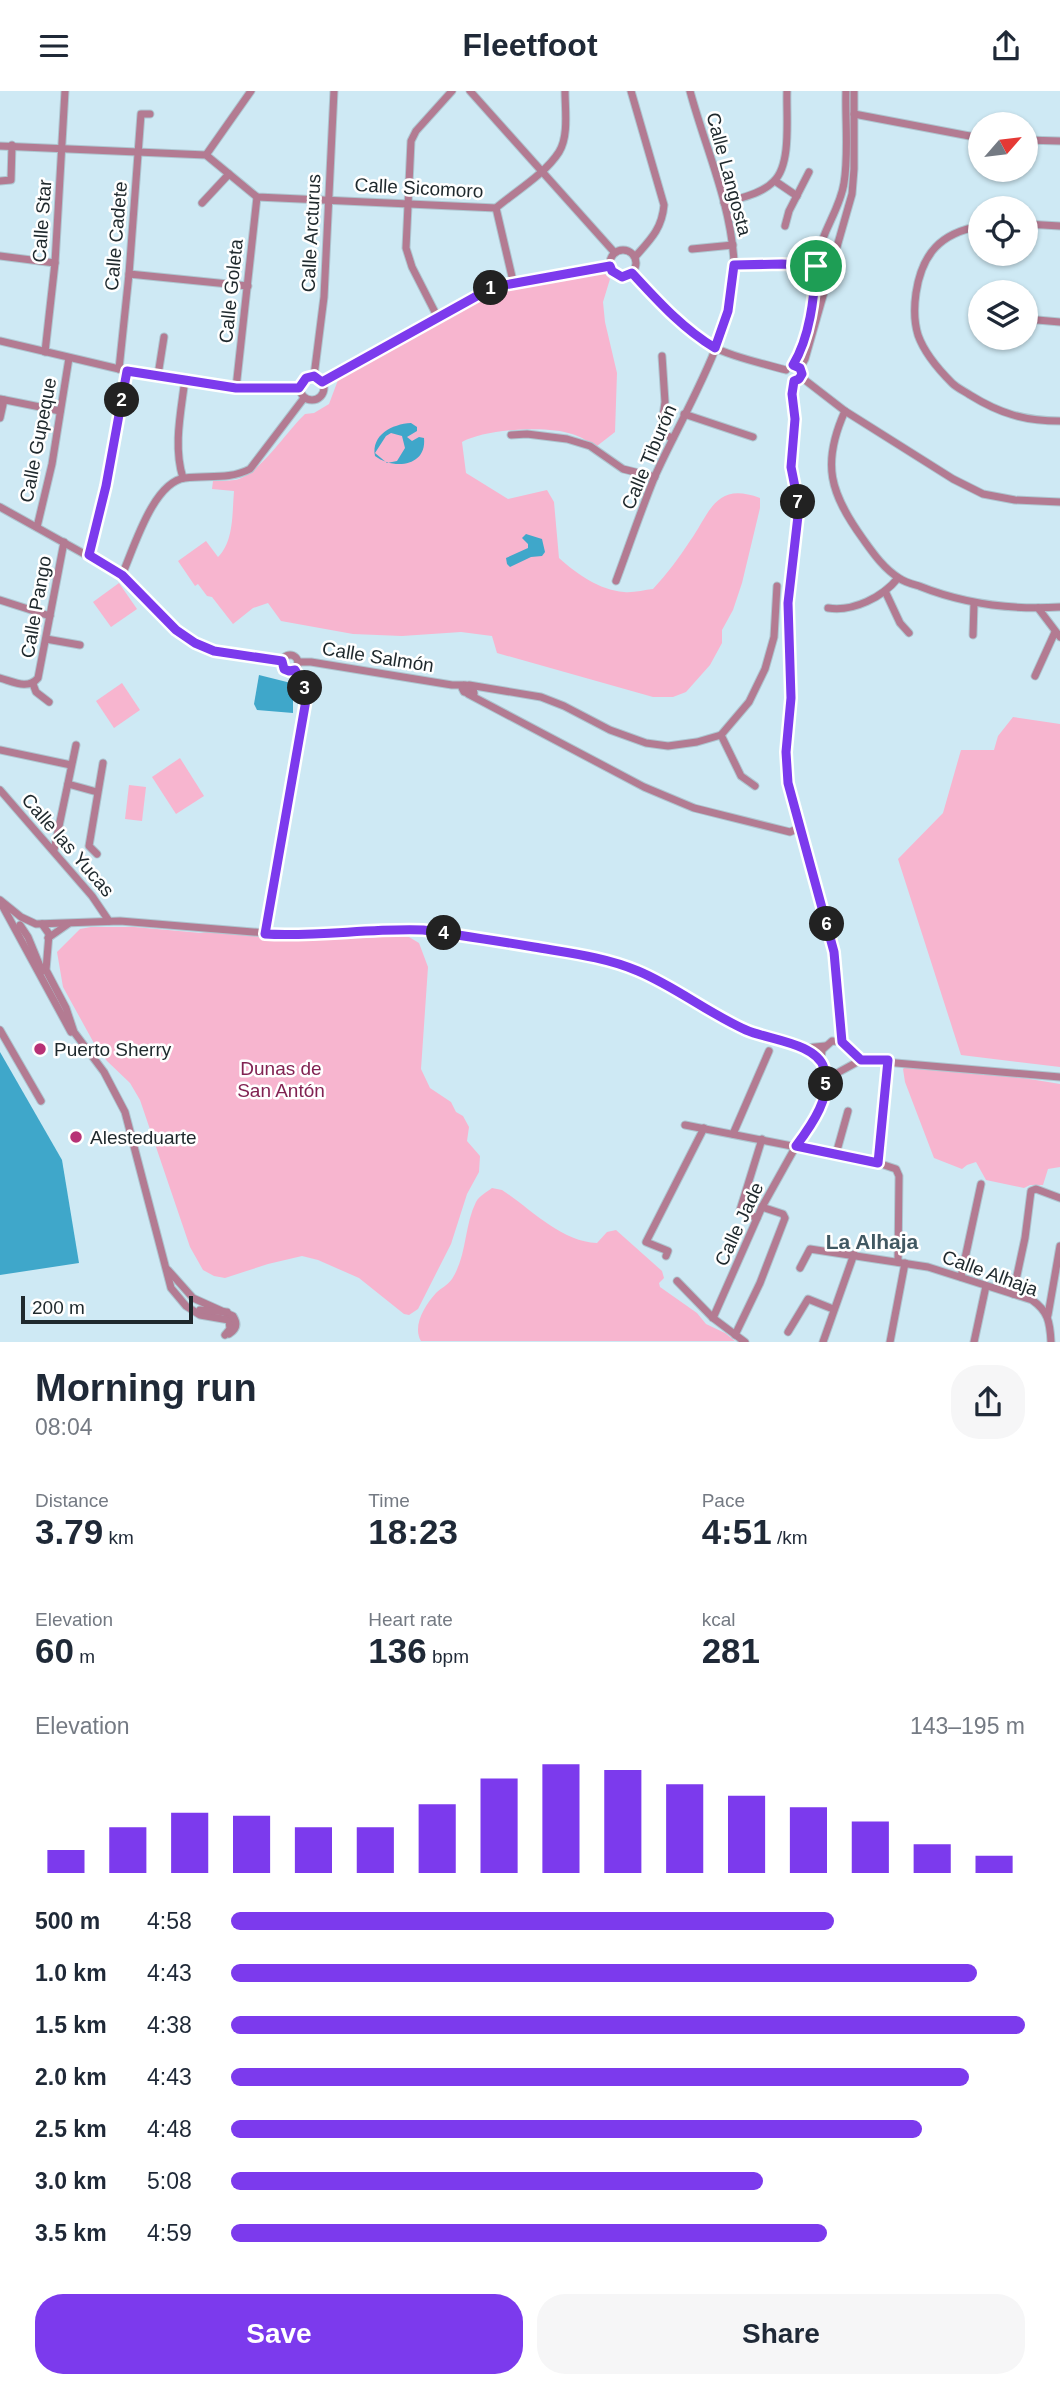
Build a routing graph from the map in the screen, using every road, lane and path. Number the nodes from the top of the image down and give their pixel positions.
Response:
1 (65, 91) edge
2 (251, 91) edge
3 (334, 91) edge
4 (452, 91) edge
5 (470, 91) edge
6 (565, 91) edge
7 (631, 91) edge
8 (690, 91) edge
9 (787, 91) edge
10 (846, 91) edge
11 (854, 91) edge
12 (150, 114) dead end
13 (854, 114) junction
14 (968, 136) edge
15 (1038, 141) edge
16 (1060, 141) edge
17 (12, 145) junction
18 (0, 146) edge
19 (62, 147) junction
20 (139, 151) junction
21 (206, 155) junction
22 (542, 170) junction
23 (809, 172) dead end
24 (229, 174) junction
25 (0, 181) edge
26 (775, 181) junction
27 (797, 196) junction
28 (257, 197) junction
29 (328, 200) junction
30 (407, 202) junction
31 (202, 203) dead end
32 (724, 203) junction
33 (496, 208) junction
34 (1038, 225) edge
35 (785, 226) dead end
36 (1060, 226) edge
37 (968, 228) edge
38 (733, 245) junction
39 (692, 249) dead end
40 (615, 253) junction
41 (0, 256) edge
42 (635, 257) junction
43 (55, 263) junction
44 (734, 265) junction
45 (610, 266) junction
46 (816, 266) junction
47 (632, 273) junction
48 (129, 274) junction
49 (513, 282) junction
50 (248, 286) junction
51 (437, 316) junction
52 (1038, 320) edge
53 (1060, 322) edge
54 (164, 337) dead end
55 (0, 341) edge
56 (715, 348) junction
57 (45, 352) junction
58 (662, 356) dead end
59 (69, 358) junction
60 (797, 366) junction
61 (123, 370) junction
62 (786, 370) junction
63 (158, 375) junction
64 (314, 376) junction
65 (185, 379) junction
66 (797, 379) junction
67 (322, 382) junction
68 (236, 388) junction
69 (299, 388) junction
70 (304, 398) junction
71 (2, 399) edge
72 (60, 411) junction
73 (845, 411) junction
74 (684, 414) junction
75 (0, 418) edge
76 (1060, 421) edge
77 (511, 435) dead end
78 (753, 437) dead end
79 (673, 438) junction
80 (655, 477) junction
81 (183, 478) junction
82 (1060, 502) edge
83 (0, 507) edge
84 (37, 527) junction
85 (64, 542) junction
86 (89, 555) junction
87 (122, 575) junction
88 (898, 578) junction
89 (616, 581) dead end
90 (777, 586) dead end
91 (885, 591) junction
92 (0, 600) edge
93 (974, 603) junction
94 (1060, 607) edge
95 (828, 608) dead end
96 (1038, 608) junction
97 (50, 616) junction
98 (909, 633) dead end
99 (1058, 634) edge
100 (973, 635) dead end
101 (46, 639) junction
102 (80, 645) dead end
103 (282, 661) junction
104 (296, 666) junction
105 (1035, 676) dead end
106 (0, 678) edge
107 (33, 684) junction
108 (472, 692) junction
109 (50, 702) dead end
110 (720, 735) junction
111 (76, 745) dead end
112 (0, 750) edge
113 (103, 764) dead end
114 (71, 765) junction
115 (68, 784) junction
116 (755, 786) dead end
117 (0, 790) edge
118 (97, 792) junction
119 (800, 828) junction
120 (54, 850) junction
121 (97, 855) dead end
122 (1, 903) edge
123 (109, 921) junction
124 (69, 923) junction
125 (39, 924) junction
126 (265, 934) junction
127 (29, 939) junction
128 (48, 939) junction
129 (46, 985) junction
130 (0, 1030) edge
131 (839, 1039) junction
132 (83, 1046) junction
133 (825, 1046) junction
134 (806, 1048) junction
135 (769, 1051) dead end
136 (850, 1051) junction
137 (861, 1060) junction
138 (888, 1060) junction
139 (822, 1064) junction
140 (847, 1067) junction
141 (839, 1072) junction
142 (1060, 1077) edge
143 (827, 1082) junction
144 (41, 1101) dead end
145 (848, 1111) dead end
146 (685, 1125) dead end
147 (704, 1128) junction
148 (733, 1133) junction
149 (762, 1139) junction
150 (796, 1146) junction
151 (836, 1154) junction
152 (878, 1163) junction
153 (981, 1184) dead end
154 (1060, 1198) edge
155 (762, 1207) junction
156 (757, 1217) junction
157 (1060, 1246) edge
158 (854, 1254) junction
159 (666, 1256) dead end
160 (902, 1262) junction
161 (166, 1267) junction
162 (800, 1268) dead end
163 (961, 1277) junction
164 (677, 1281) dead end
165 (986, 1286) junction
166 (1013, 1294) junction
167 (181, 1300) junction
168 (833, 1309) junction
169 (227, 1312) junction
170 (1048, 1315) junction
171 (713, 1318) junction
172 (788, 1332) dead end
173 (735, 1335) junction
174 (746, 1342) edge
175 (823, 1342) edge
176 (890, 1342) edge
177 (974, 1342) edge
178 (1051, 1342) edge

1 - 19 street, Calle Star
2 - 21 street
3 - 29 street, Calle Arcturus
4 - 30 street
5 - 22 street
6 - 22 street, Calle Sicomoro
7 - 42 street
8 - 32 street, Calle Langosta
9 - 26 street
10 - 46 street
11 - 13 street
12 - 20 street, Calle Cadete
13 - 14 street
13 - 60 street
15 - 16 street
17 - 18 street
17 - 19 street
17 - 25 street
19 - 20 street
19 - 43 street, Calle Star
20 - 21 street
20 - 48 street, Calle Cadete
21 - 24 street
22 - 33 street, Calle Sicomoro
22 - 40 street
23 - 27 street
24 - 28 street
24 - 31 street
26 - 27 street
26 - 32 street
27 - 35 street
28 - 29 street, Calle Sicomoro
28 - 50 street, Calle Goleta
29 - 30 street, Calle Sicomoro
29 - 64 street, Calle Arcturus
30 - 33 street, Calle Sicomoro
30 - 51 street
32 - 38 street, Calle Langosta
33 - 49 street
34 - 36 street
37 - 76 street
38 - 39 street
38 - 44 street, Calle Langosta
40 - 42 street
40 - 45 street
41 - 43 street
42 - 47 street
43 - 57 street, Calle Star
44 - 46 street
44 - 56 street, Calle Langosta
45 - 47 street
45 - 49 street
46 - 60 street
47 - 56 street
48 - 50 street
48 - 61 street, Calle Cadete
49 - 51 street
50 - 68 street, Calle Goleta
51 - 67 street
52 - 53 street
54 - 63 street
55 - 57 street
56 - 62 street
56 - 74 street, Calle Tiburón
57 - 59 street
58 - 79 street
59 - 61 street
59 - 72 street, Calle Gupeque
60 - 62 street
60 - 66 street
61 - 63 street
61 - 86 street, Calle Cadete
62 - 66 street
63 - 65 street
64 - 67 street
64 - 69 street
65 - 68 street
65 - 81 street
66 - 73 street
66 - 119 street
67 - 70 street
68 - 69 street
69 - 70 street
70 - 81 street
71 - 72 street
71 - 75 street
72 - 84 street, Calle Gupeque
73 - 82 street
73 - 88 street
74 - 78 street
74 - 79 street, Calle Tiburón
77 - 80 street
79 - 80 street, Calle Tiburón
80 - 89 street, Calle Tiburón
81 - 87 street
83 - 84 street
84 - 85 street
85 - 86 street
85 - 97 street, Calle Pango
86 - 87 street
87 - 103 street
88 - 91 street
88 - 93 street
90 - 110 street
91 - 95 street
91 - 98 street
92 - 97 street
93 - 96 street
93 - 100 street
94 - 96 street
96 - 99 street
97 - 101 street, Calle Pango
99 - 105 street
101 - 102 street
101 - 107 street, Calle Pango
103 - 104 street
103 - 104 street
104 - 108 street, Calle Salmón
104 - 126 street
106 - 107 street, Calle Pango
107 - 109 street
108 - 110 street
108 - 119 street
110 - 116 street
111 - 114 street
112 - 114 street
113 - 118 street
114 - 115 street
115 - 118 street
115 - 120 street
117 - 120 street, Calle las Yucas
118 - 121 street
119 - 131 street
120 - 123 street, Calle las Yucas
122 - 125 street
122 - 127 street
122 - 129 street
123 - 124 street
123 - 126 street
124 - 125 street
124 - 128 street
125 - 127 street
125 - 128 street
126 - 134 street
127 - 128 street
127 - 129 street
128 - 132 street
129 - 132 street
130 - 144 street
131 - 133 street
131 - 136 street
132 - 161 street
133 - 134 street
133 - 139 street
134 - 139 street
135 - 148 street
136 - 137 street
136 - 140 street
137 - 138 street
137 - 140 street
138 - 142 street
138 - 152 street
139 - 141 street
139 - 143 street
140 - 141 street
141 - 143 street
143 - 150 street, Calle Jade
145 - 151 street
146 - 147 street
147 - 148 street
147 - 159 street
148 - 149 street
149 - 150 street
149 - 156 street
150 - 151 street
150 - 155 street, Calle Jade
151 - 152 street
152 - 160 street
153 - 163 street
154 - 166 street
155 - 156 street, Calle Jade
155 - 173 street
156 - 171 street, Calle Jade
157 - 170 street
158 - 160 street, Calle Alhaja
158 - 162 street, Calle Alhaja
158 - 168 street
160 - 163 street, Calle Alhaja
160 - 176 street
161 - 167 street
161 - 169 street
163 - 165 street, Calle Alhaja
164 - 171 street
165 - 166 street, Calle Alhaja
165 - 177 street
166 - 170 street, Calle Alhaja
167 - 169 street
167 - 169 street
168 - 172 street
168 - 175 street
170 - 178 street, Calle Alhaja
171 - 173 street
173 - 174 street

